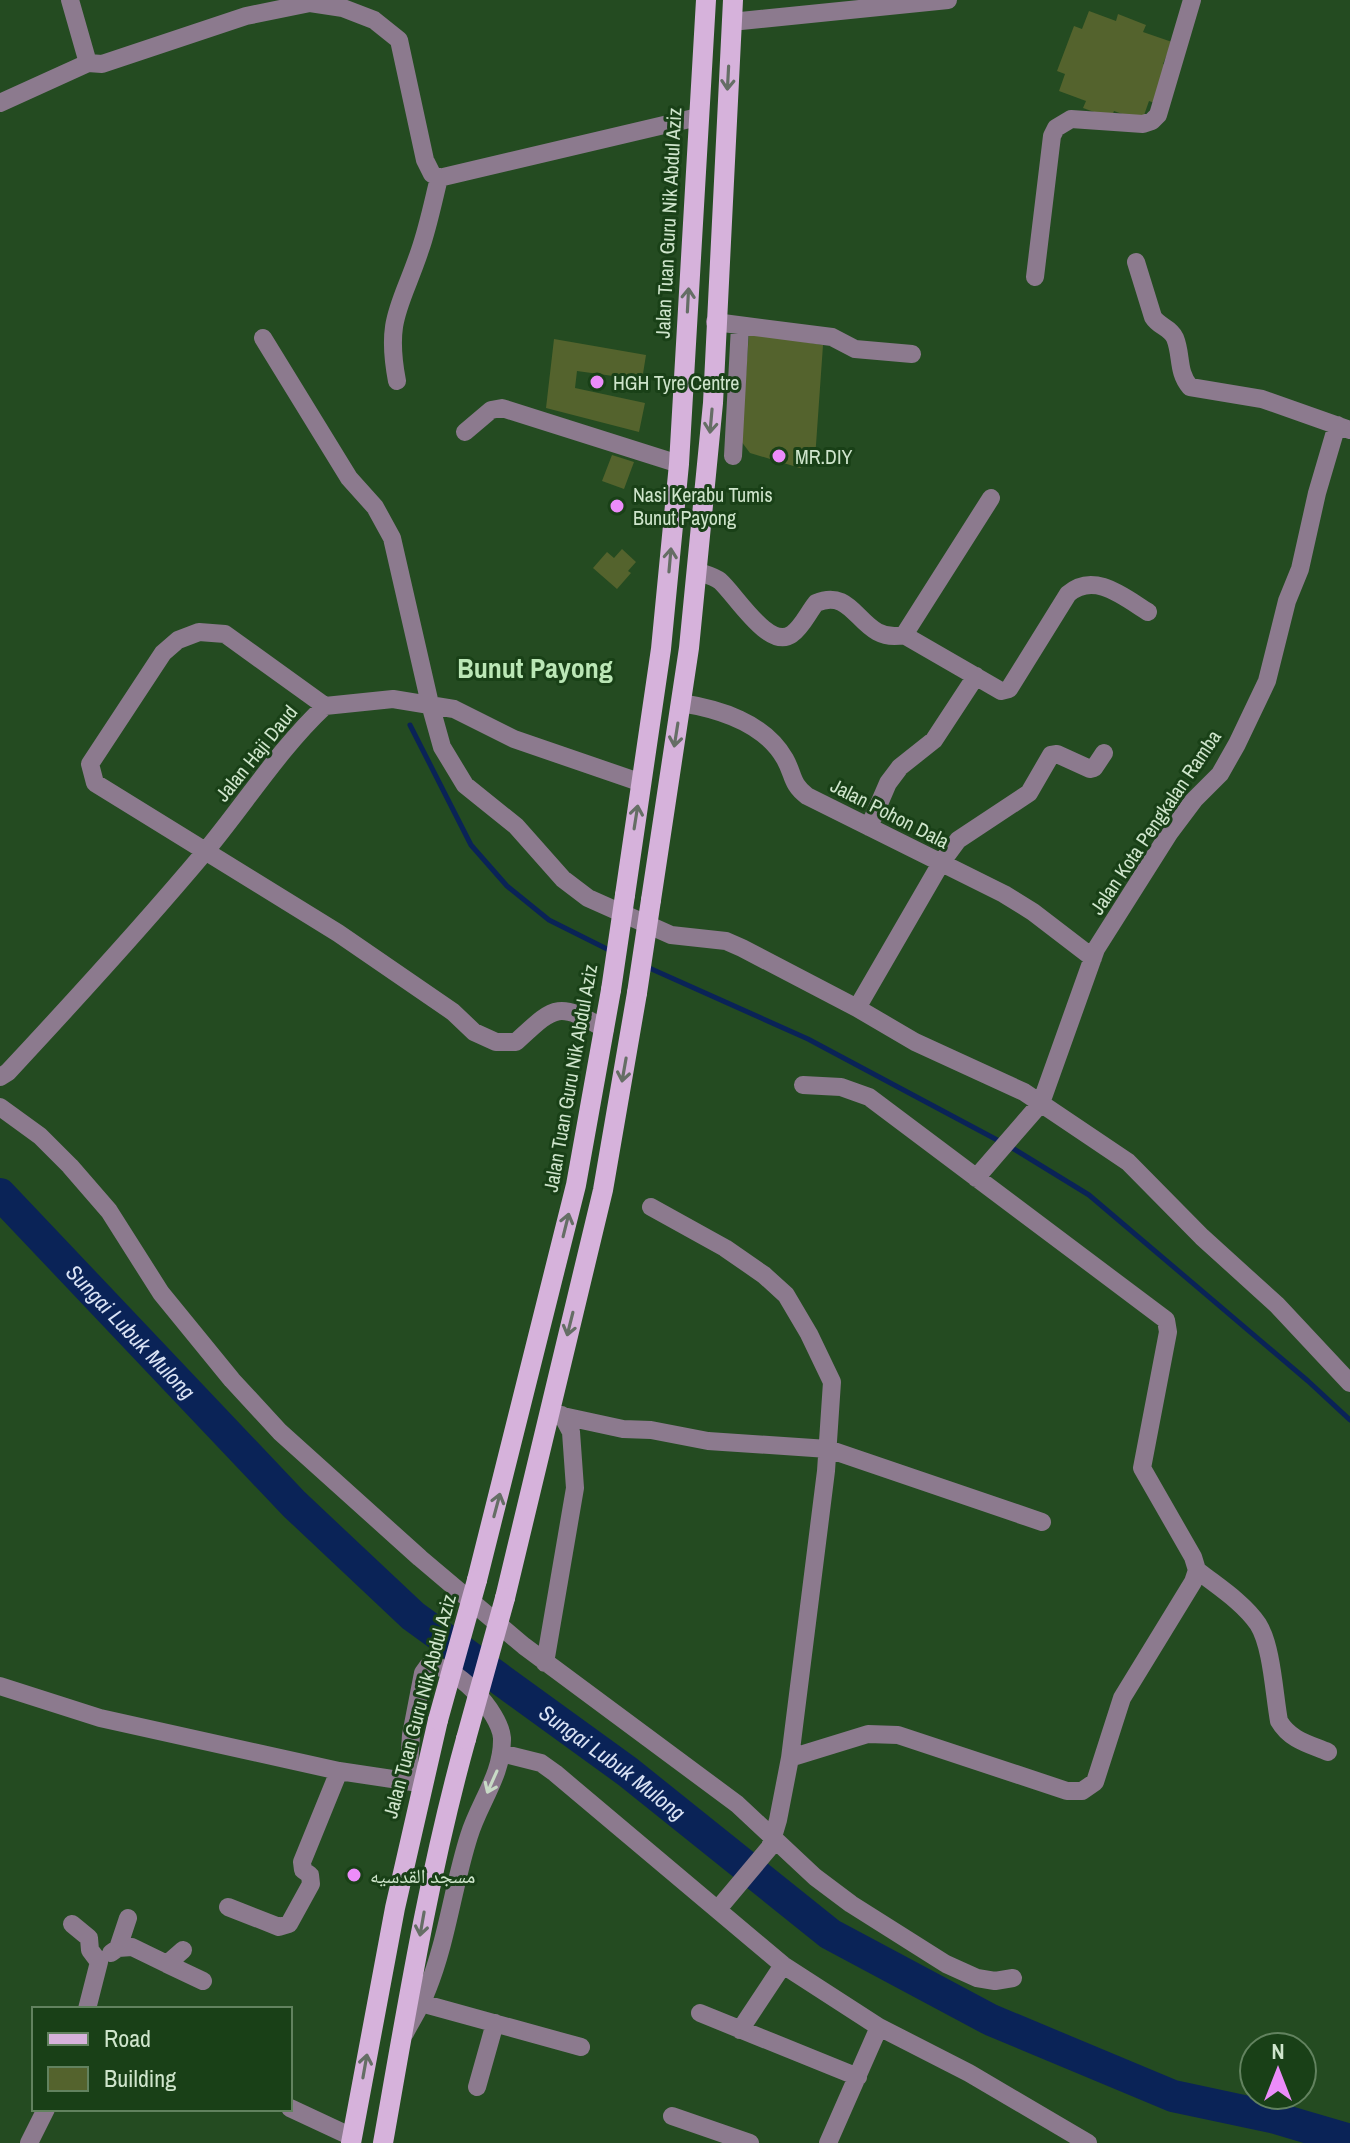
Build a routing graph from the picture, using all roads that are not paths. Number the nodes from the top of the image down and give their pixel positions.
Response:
1 (70, 0) edge
2 (706, 0) edge
3 (733, 0) edge
4 (948, 0) edge
5 (1192, 0) edge
6 (244, 8) edge
7 (731, 22) junction
8 (88, 63) junction
9 (0, 103) edge
10 (698, 117) junction
11 (439, 178) junction
12 (1136, 262) dead end
13 (1035, 277) dead end
14 (715, 322) junction
15 (740, 326) junction
16 (263, 338) dead end
17 (912, 354) dead end
18 (713, 358) junction
19 (397, 381) dead end
20 (684, 385) junction
21 (1343, 428) edge
22 (465, 432) dead end
23 (733, 456) dead end
24 (679, 464) junction
25 (991, 498) dead end
26 (696, 571) junction
27 (1148, 612) dead end
28 (904, 635) junction
29 (976, 676) junction
30 (681, 703) junction
31 (430, 704) junction
32 (325, 706) junction
33 (1104, 753) dead end
34 (642, 783) junction
35 (869, 827) junction
36 (206, 851) junction
37 (941, 863) junction
38 (1093, 958) junction
39 (857, 1008) junction
40 (605, 1029) junction
41 (0, 1077) edge
42 (803, 1085) dead end
43 (1041, 1103) junction
44 (0, 1107) edge
45 (976, 1178) junction
46 (651, 1207) dead end
47 (1350, 1383) edge
48 (556, 1414) junction
49 (828, 1449) junction
50 (1042, 1522) dead end
51 (1197, 1570) junction
52 (545, 1663) junction
53 (0, 1686) edge
54 (1328, 1752) dead end
55 (501, 1753) junction
56 (790, 1758) junction
57 (339, 1771) junction
58 (415, 1782) junction
59 (772, 1842) junction
60 (723, 1902) junction
61 (228, 1907) dead end
62 (128, 1918) dead end
63 (72, 1924) dead end
64 (118, 1948) junction
65 (183, 1950) dead end
66 (96, 1958) junction
67 (167, 1964) junction
68 (783, 1965) junction
69 (1013, 1978) dead end
70 (203, 1981) dead end
71 (421, 2003) junction
72 (87, 2007) edge
73 (700, 2013) dead end
74 (495, 2023) junction
75 (879, 2027) junction
76 (740, 2030) junction
77 (402, 2039) junction
78 (581, 2047) dead end
79 (858, 2077) junction
80 (477, 2087) dead end
81 (292, 2109) edge
82 (45, 2111) edge
83 (672, 2116) dead end
84 (352, 2140) edge
85 (29, 2143) edge
86 (383, 2143) edge
87 (750, 2143) edge
88 (828, 2143) edge
89 (1088, 2143) edge

1 - 8 street
2 - 10 main road, Jalan Tuan Guru Nik Abdul Aziz
3 - 7 main road
4 - 7 street
5 - 13 street
6 - 8 street
6 - 11 street
7 -> 14 main road
8 - 9 street
10 - 11 street
20 -> 10 main road, Jalan Tuan Guru Nik Abdul Aziz
11 - 19 street
12 - 21 street
14 - 15 street
14 - 18 main road
15 - 17 street
15 - 23 street
16 - 31 street
18 - 20 main road
18 -> 26 main road
20 - 24 main road, Jalan Tuan Guru Nik Abdul Aziz
21 - 38 street, Jalan Kota Pengkalan Ramba
22 - 24 street
34 -> 24 main road, Jalan Tuan Guru Nik Abdul Aziz
25 - 28 street
26 - 28 street
26 - 30 main road
27 - 29 street
28 - 29 street
29 - 35 street
30 - 35 street, Jalan Pohon Dala
30 -> 48 main road, bridge
31 - 32 street, Jalan Haji Daud
31 - 34 street, Jalan Haji Daud
31 - 39 street
32 - 36 street, Jalan Haji Daud
32 - 36 street
33 - 37 street
40 -> 34 main road, Jalan Tuan Guru Nik Abdul Aziz, bridge
35 - 37 street, Jalan Pohon Dala
36 - 40 street
36 - 41 street, Jalan Haji Daud
37 - 38 street, Jalan Pohon Dala
37 - 39 street
38 - 43 street, Jalan Kota Pengkalan Ramba
39 - 43 street
58 -> 40 main road, Jalan Tuan Guru Nik Abdul Aziz, bridge
42 - 45 street
43 - 45 street
43 - 47 street
44 - 52 street
45 - 51 street
46 - 49 street
48 - 49 street
48 - 52 street
48 -> 77 main road, bridge
49 - 50 street
49 - 56 street
51 - 54 street
51 - 56 street
52 - 59 street
53 - 57 street
55 - 58 street
55 - 60 street
55 -> 71 street
56 - 59 street
57 - 58 street
57 - 61 street
84 -> 58 main road, Jalan Tuan Guru Nik Abdul Aziz
59 - 60 street
59 - 69 street
60 - 68 street
62 - 64 street
63 - 66 street
64 - 66 street
64 - 67 street
65 - 67 street
66 - 72 street
67 - 70 street
68 - 75 street
68 - 76 street
71 - 74 street
71 - 77 street
73 - 76 street
74 - 78 street
74 - 80 street
75 - 79 street
75 - 89 street
76 - 79 street
77 - 86 main road
79 - 88 street
81 - 84 street
82 - 85 street
83 - 87 street

